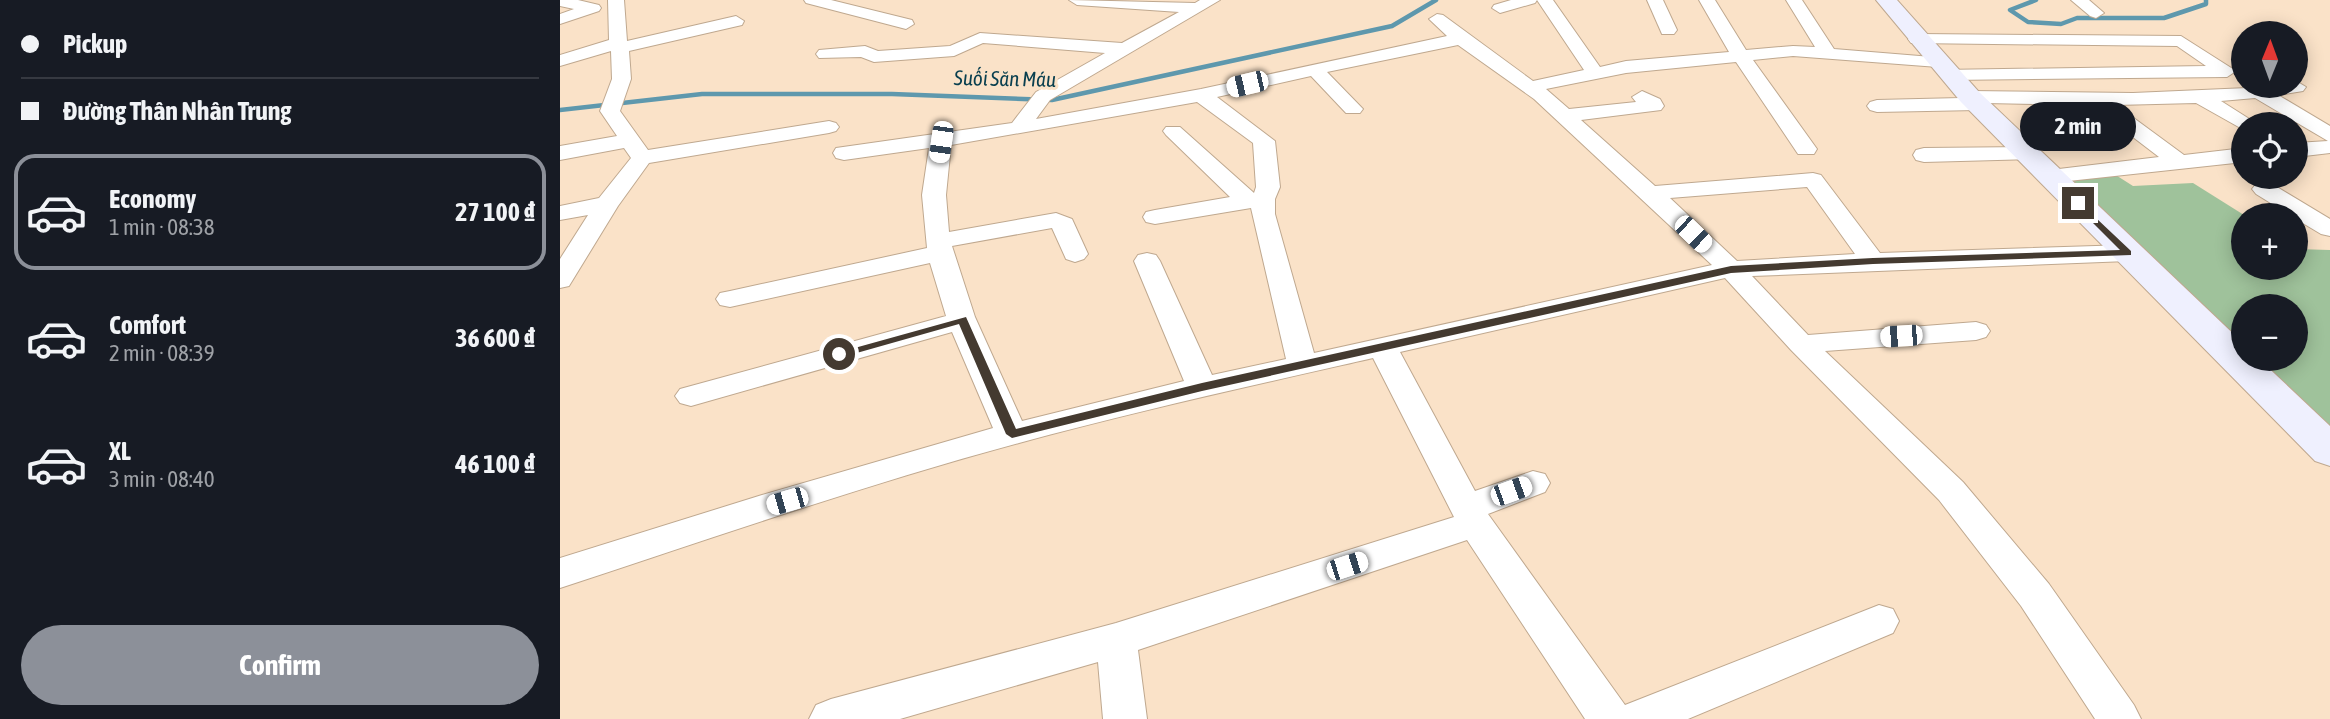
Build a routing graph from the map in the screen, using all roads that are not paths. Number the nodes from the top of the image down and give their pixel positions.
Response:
1 (812, 0) edge
2 (1077, 0) edge
3 (1529, 0) edge
4 (1545, 0) edge
5 (1655, 0) edge
6 (1707, 0) edge
7 (1794, 0) edge
8 (1886, 0) edge
9 (2079, 0) edge
10 (560, 1) edge
11 (615, 3) edge
12 (1205, 4) edge
13 (593, 8) junction
14 (1500, 8) dead end
15 (2096, 13) dead end
16 (560, 19) edge
17 (1437, 19) dead end
18 (736, 21) dead end
19 (906, 24) dead end
20 (1668, 30) dead end
21 (1461, 39) junction
22 (619, 46) junction
23 (1125, 49) junction
24 (946, 52) junction
25 (825, 54) dead end
26 (1828, 54) junction
27 (1742, 58) junction
28 (1935, 59) junction
29 (560, 61) edge
30 (1343, 62) junction
31 (1315, 69) junction
32 (934, 70) dead end
33 (2227, 71) junction
34 (1595, 74) junction
35 (2231, 74) edge
36 (1361, 81) dead end
37 (1530, 87) junction
38 (2231, 90) edge
39 (1201, 95) junction
40 (2199, 96) junction
41 (1642, 97) dead end
42 (2095, 98) junction
43 (2269, 98) edge
44 (1974, 101) junction
45 (1877, 106) dead end
46 (1353, 109) dead end
47 (1565, 116) junction
48 (2231, 116) edge
49 (829, 127) dead end
50 (1019, 128) junction
51 (1173, 131) dead end
52 (2330, 135) edge
53 (941, 142) junction
54 (2330, 147) edge
55 (636, 149) junction
56 (1805, 149) dead end
57 (2308, 149) edge
58 (560, 153) edge
59 (844, 153) dead end
60 (1923, 155) dead end
61 (2231, 156) edge
62 (2179, 162) junction
63 (2039, 165) junction
64 (2264, 189) dead end
65 (1650, 193) junction
66 (1255, 200) junction
67 (2286, 203) edge
68 (607, 204) junction
69 (2308, 209) edge
70 (2330, 209) edge
71 (560, 213) edge
72 (2308, 216) edge
73 (1155, 217) dead end
74 (2330, 229) edge
75 (939, 247) junction
76 (2128, 253) junction
77 (1074, 254) dead end
78 (1147, 261) dead end
79 (1873, 261) junction
80 (1731, 270) junction
81 (560, 281) edge
82 (730, 299) dead end
83 (962, 320) junction
84 (1976, 331) dead end
85 (1801, 344) junction
86 (1382, 346) junction
87 (1303, 365) junction
88 (1202, 387) junction
89 (691, 396) dead end
90 (1012, 434) junction
91 (2330, 451) edge
92 (1533, 483) dead end
93 (1471, 516) junction
94 (560, 573) edge
95 (1880, 621) dead end
96 (1116, 640) junction
97 (831, 719) edge
98 (1125, 719) edge
99 (1610, 719) edge
100 (1640, 719) edge
101 (2119, 719) edge

1 - 19 street
2 - 12 street
3 - 14 street
4 - 34 street
5 - 20 street
6 - 27 street
7 - 26 street
8 - 28 street
9 - 15 street
10 - 13 street
11 - 13 street
11 - 22 street
12 - 23 street
13 - 16 street
17 - 21 street
18 - 22 street
21 - 30 street
21 - 37 street
22 - 29 street
22 - 55 street
23 - 24 street
23 - 50 street
24 - 25 street
24 - 32 street
26 - 27 street
26 - 28 street
27 - 34 street
27 - 56 street
28 - 33 street
28 - 33 street
28 - 44 street
30 - 31 street
30 - 36 street
31 - 39 street
31 - 46 street
33 - 35 street
34 - 37 street
37 - 47 street
38 - 40 street
39 - 50 street
39 - 66 street
40 - 42 street
40 - 48 street
41 - 47 street
42 - 44 street
42 - 62 street
43 - 52 street
44 - 45 street
44 - 63 street
47 - 65 street
49 - 55 street
50 - 53 street
51 - 66 street
53 - 59 street
53 - 75 street
54 - 57 street
55 - 58 street
55 - 68 street
60 - 63 street
61 - 62 street
62 - 63 street
63 - 76 street
64 - 67 street
65 - 79 street
65 - 80 street
66 - 73 street
66 - 87 street
68 - 71 street
68 - 81 street
69 - 70 street
72 - 74 street
75 - 77 street
75 - 82 street
75 - 83 street
76 - 79 street
76 - 91 street
78 - 88 street
79 - 80 street
80 - 85 street
80 - 86 street
83 - 89 street
83 - 90 street
84 - 85 street
85 - 101 street
86 - 87 street
86 - 93 street
87 - 88 street
88 - 90 street
90 - 94 street
92 - 93 street
93 - 96 street
93 - 99 street
95 - 100 street
96 - 97 street
96 - 98 street

